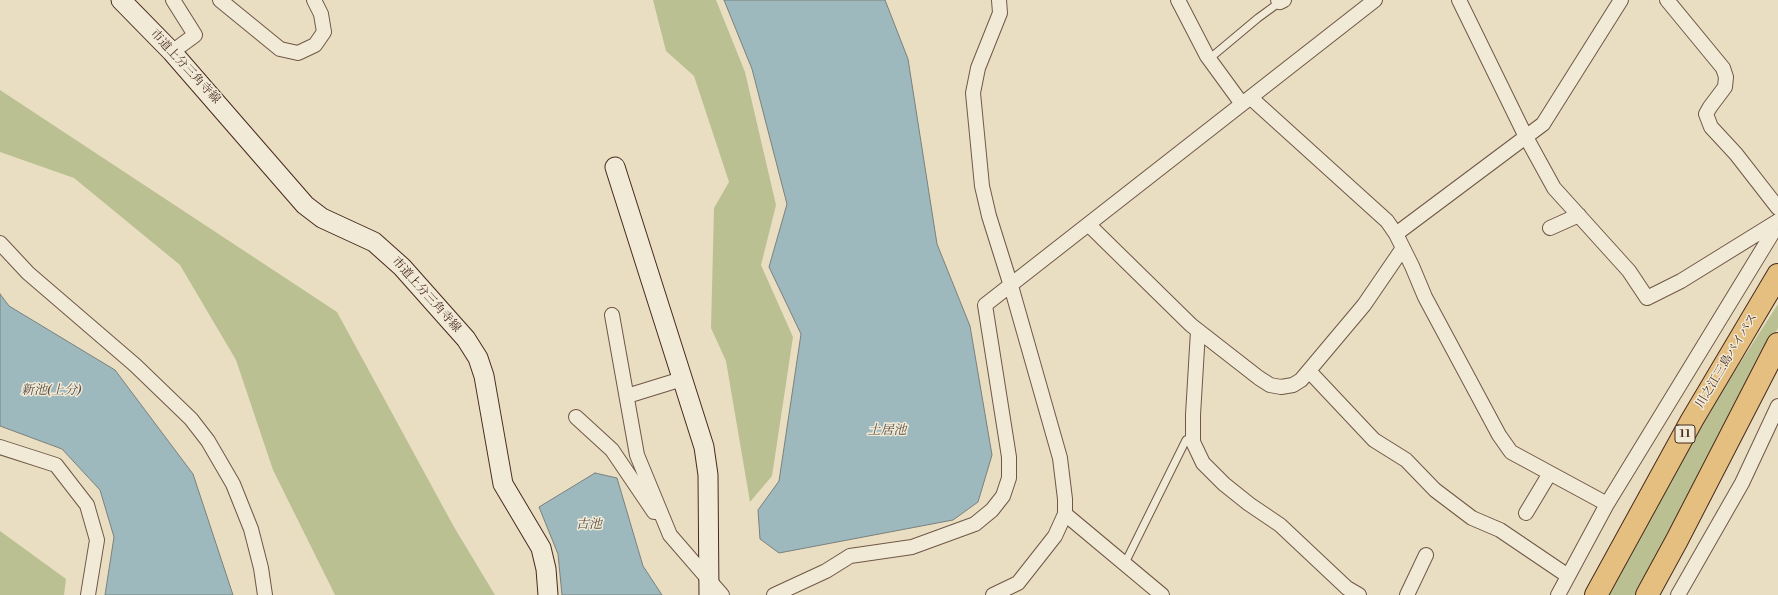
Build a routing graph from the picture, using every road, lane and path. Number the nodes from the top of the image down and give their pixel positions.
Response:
1 (121, 0) edge
2 (172, 0) edge
3 (220, 0) edge
4 (314, 0) edge
5 (999, 0) edge
6 (1178, 0) edge
7 (1459, 0) edge
8 (1621, 0) edge
9 (1667, 0) edge
10 (1281, 1) edge
11 (1367, 2) edge
12 (172, 52) junction
13 (1209, 59) junction
14 (1246, 101) junction
15 (1526, 137) junction
16 (615, 168) dead end
17 (1778, 208) edge
18 (1579, 215) junction
19 (1778, 222) edge
20 (1089, 225) junction
21 (1550, 228) dead end
22 (1396, 234) junction
23 (0, 243) edge
24 (1403, 248) junction
25 (1778, 275) edge
26 (1011, 286) junction
27 (612, 315) dead end
28 (1198, 331) junction
29 (1778, 344) edge
30 (1309, 371) junction
31 (682, 379) junction
32 (626, 396) junction
33 (1778, 406) edge
34 (576, 417) dead end
35 (1193, 437) junction
36 (0, 447) edge
37 (1550, 473) junction
38 (1607, 504) junction
39 (1526, 513) dead end
40 (1065, 514) junction
41 (670, 535) junction
42 (1426, 555) dead end
43 (1125, 563) junction
44 (1568, 576) junction
45 (709, 587) edge
46 (88, 595) edge
47 (265, 595) edge
48 (548, 595) edge
49 (722, 595) edge
50 (774, 595) edge
51 (993, 595) edge
52 (1162, 595) edge
53 (1359, 595) edge
54 (1407, 595) edge
55 (1558, 595) edge
56 (1596, 595) edge
57 (1647, 595) edge
58 (1678, 595) edge

1 - 12 street, 市道上分三角寺線
2 - 12 street
3 - 4 street
5 - 26 street
6 - 13 street
7 - 15 street
8 - 15 street
9 - 17 street
10 - 13 lane
11 - 14 street
12 - 48 street, 市道上分三角寺線
13 - 14 street
14 - 20 street
14 - 22 street
15 - 18 street
15 - 22 street
16 - 31 street
18 - 19 street
18 - 21 street
19 - 38 street
20 - 26 street
20 - 28 street
22 - 24 street
23 - 47 street
24 - 30 street
24 - 37 street
25 - 56 highway, 川之江三島バイパス / 11
26 - 40 street
26 - 50 street
27 - 32 street
28 - 30 street
28 - 35 street
29 - 57 highway
30 - 44 street
31 - 32 street
31 - 45 street
32 - 41 street
33 - 58 street
34 - 41 street
35 - 43 lane
35 - 53 street
36 - 46 street
37 - 38 street
37 - 39 street
38 - 44 street
40 - 43 street
40 - 51 street
41 - 45 street
42 - 54 street
43 - 52 street
44 - 55 street
45 - 49 street

